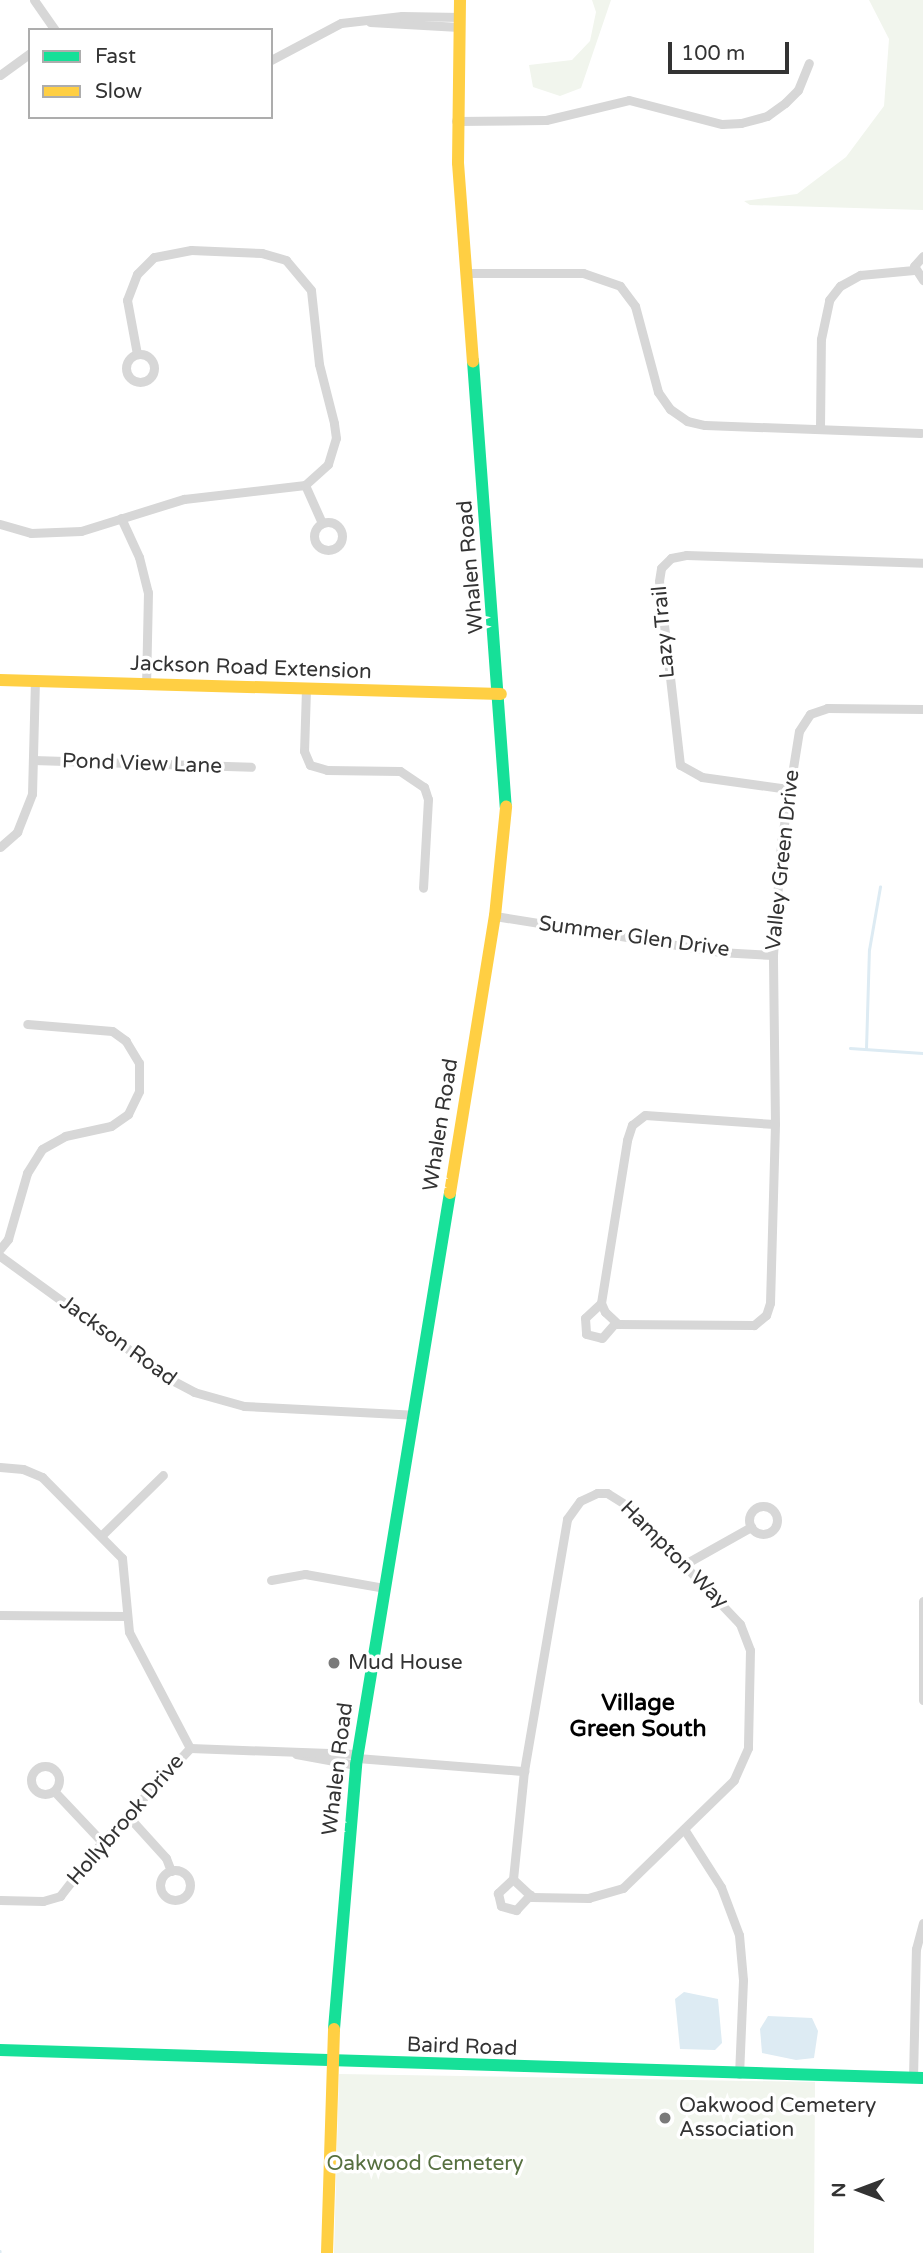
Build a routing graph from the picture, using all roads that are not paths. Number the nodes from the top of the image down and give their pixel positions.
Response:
1 (34, 0) edge
2 (460, 0) edge
3 (459, 22) junction
4 (54, 28) edge
5 (28, 54) edge
6 (273, 59) edge
7 (809, 63) dead end
8 (0, 75) edge
9 (456, 121) junction
10 (923, 256) edge
11 (914, 270) junction
12 (466, 273) junction
13 (923, 280) edge
14 (137, 354) dead end
15 (820, 428) junction
16 (922, 433) edge
17 (305, 485) junction
18 (121, 518) junction
19 (322, 523) dead end
20 (0, 524) edge
21 (923, 563) edge
22 (0, 680) edge
23 (35, 681) junction
24 (146, 684) junction
25 (306, 690) junction
26 (501, 694) junction
27 (923, 709) edge
28 (33, 760) junction
29 (251, 767) dead end
30 (788, 789) junction
31 (0, 847) edge
32 (423, 888) dead end
33 (495, 916) junction
34 (773, 955) junction
35 (27, 1024) dead end
36 (775, 1124) junction
37 (0, 1249) edge
38 (0, 1256) edge
39 (601, 1303) junction
40 (615, 1323) junction
41 (413, 1415) junction
42 (0, 1467) edge
43 (163, 1475) dead end
44 (751, 1527) dead end
45 (103, 1534) junction
46 (685, 1564) junction
47 (271, 1580) dead end
48 (384, 1588) junction
49 (923, 1601) edge
50 (0, 1615) edge
51 (127, 1616) junction
52 (923, 1700) edge
53 (190, 1748) junction
54 (356, 1759) junction
55 (524, 1771) junction
56 (54, 1791) dead end
57 (127, 1815) junction
58 (684, 1829) junction
59 (102, 1842) junction
60 (171, 1871) dead end
61 (513, 1879) junction
62 (530, 1895) junction
63 (0, 1900) edge
64 (923, 1923) edge
65 (0, 2050) edge
66 (333, 2063) junction
67 (739, 2074) junction
68 (918, 2078) edge
69 (327, 2253) edge

1 - 4 street
2 - 3 street, Whalen Road
3 - 6 street
3 - 9 street, Whalen Road
5 - 8 street
7 - 9 street
9 - 12 street, Whalen Road
10 - 11 street
11 - 13 street
11 - 15 street
12 - 15 street
12 - 26 street, Whalen Road
14 - 17 street
15 - 16 street
17 - 18 street
17 - 19 street
18 - 20 street
18 - 24 street
21 - 30 street, Lazy Trail
22 - 23 street, Jackson Road Extension
23 - 24 street, Jackson Road Extension
23 - 28 street
24 - 25 street, Jackson Road Extension
25 - 26 street, Jackson Road Extension
25 - 32 street
26 - 33 street, Whalen Road
27 - 30 street, Valley Green Drive
28 - 29 street, Pond View Lane
28 - 31 street
30 - 34 street, Valley Green Drive
33 - 34 street, Summer Glen Drive
33 - 41 street, Whalen Road
34 - 36 street, Valley Green Drive
35 - 37 street
36 - 39 street, Valley Green Drive
36 - 40 street, Valley Green Drive
38 - 41 street, Jackson Road
39 - 40 street
39 - 40 street, Valley Green Drive
41 - 48 street, Whalen Road
42 - 45 street
43 - 45 street
44 - 46 street
45 - 51 street
46 - 55 street, Hampton Way
46 - 58 street, Hampton Way
47 - 48 street
48 - 54 street, Whalen Road
49 - 52 street
50 - 51 street
51 - 53 street
53 - 54 street, Hollybrook Drive
53 - 57 street, Hollybrook Drive
54 - 55 street, Hollybrook Drive
54 - 66 street, Whalen Road
55 - 61 street, Hampton Way
56 - 59 street
57 - 59 street, Hollybrook Drive
57 - 60 street
58 - 62 street, Hampton Way
58 - 67 street
59 - 63 street, Hollybrook Drive
61 - 62 street
61 - 62 street, Hampton Way
64 - 68 street
65 - 66 street, Baird Road
66 - 67 street, Baird Road
66 - 69 street, Whalen Road
67 - 68 street, Baird Road

